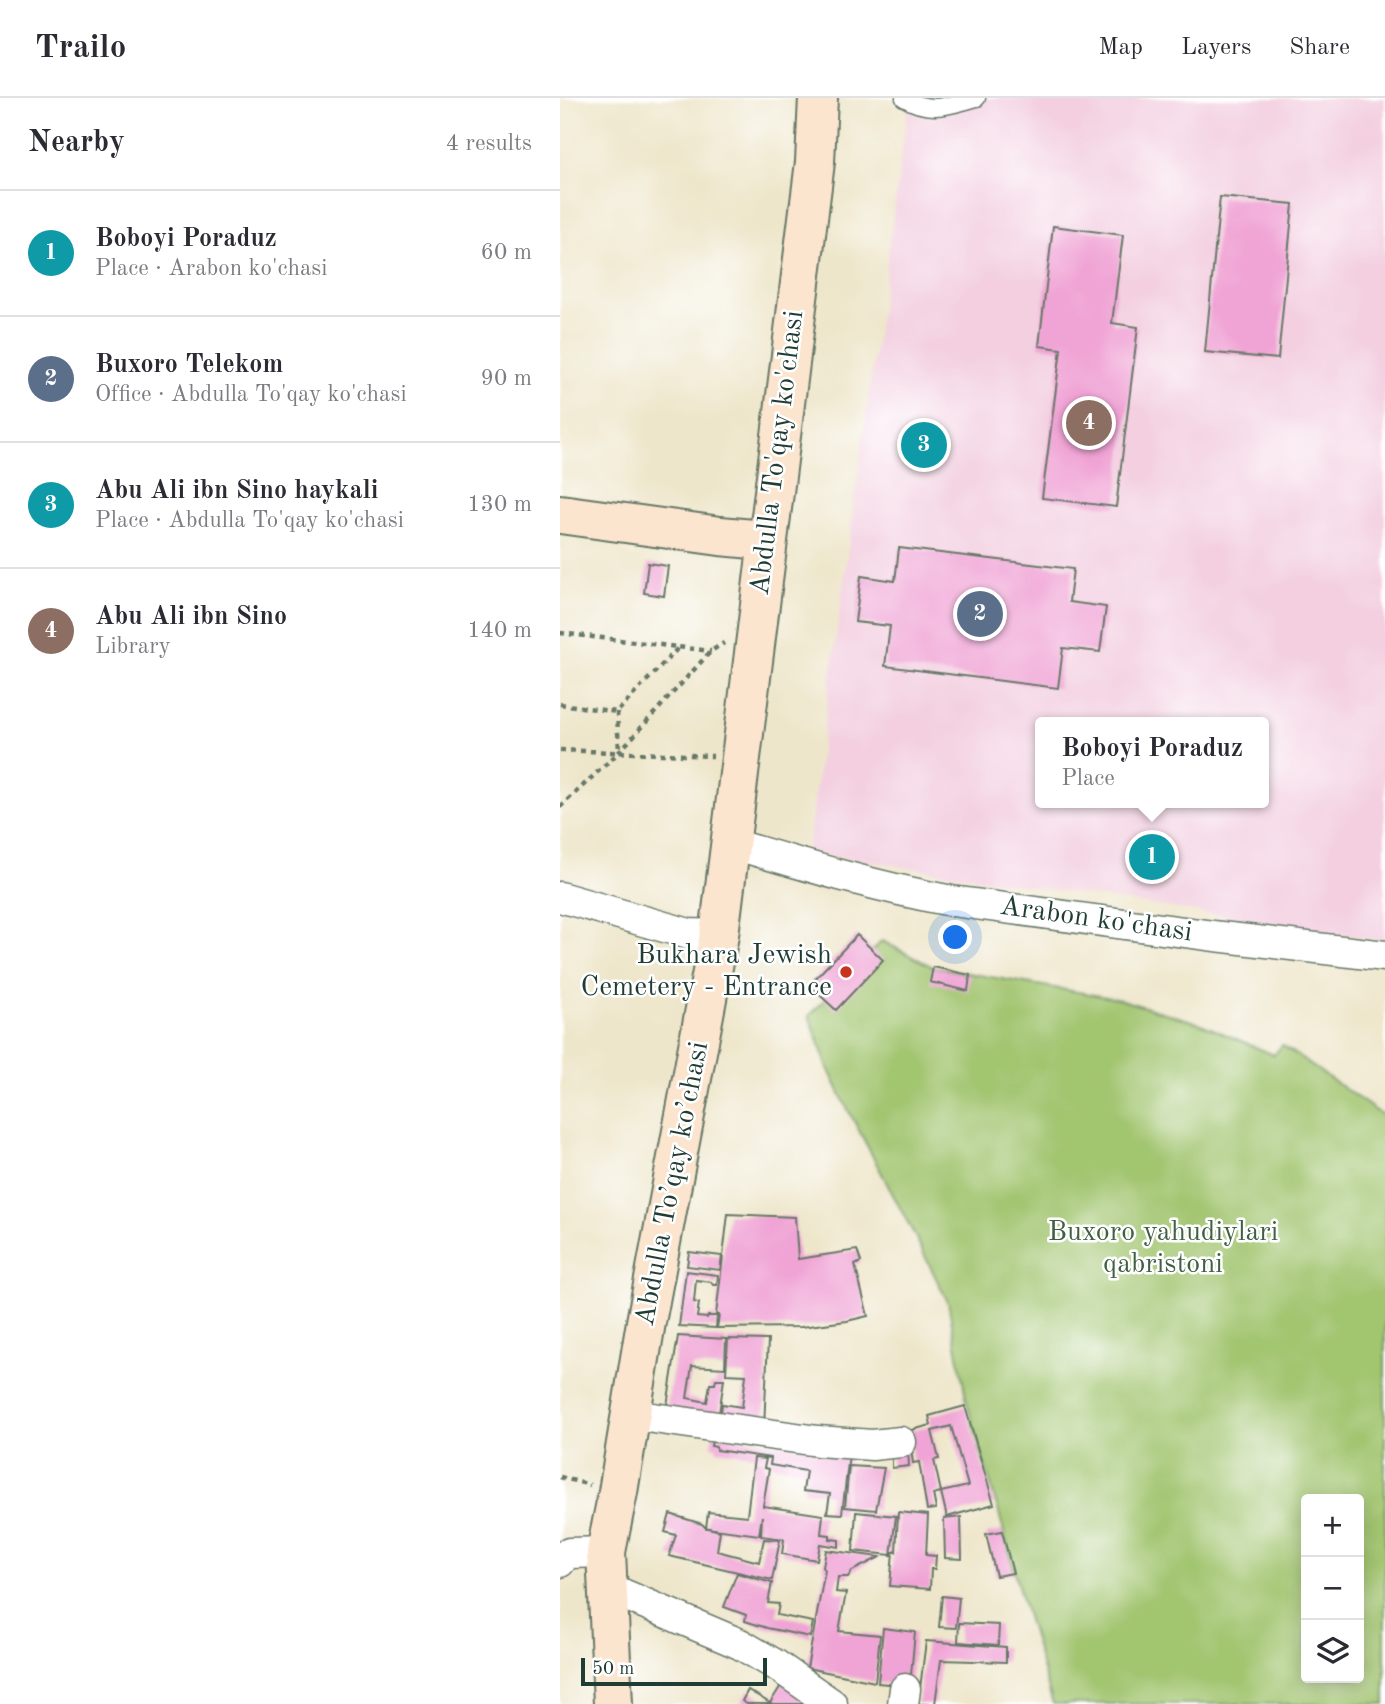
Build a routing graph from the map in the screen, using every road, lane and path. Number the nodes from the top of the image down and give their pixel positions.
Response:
1 (904, 98) edge
2 (977, 98) edge
3 (821, 99) edge
4 (949, 102) edge
5 (560, 513) edge
6 (768, 538) junction
7 (757, 622) junction
8 (560, 633) edge
9 (679, 647) junction
10 (711, 651) junction
11 (560, 704) edge
12 (617, 712) junction
13 (560, 750) edge
14 (620, 752) junction
15 (741, 757) junction
16 (560, 807) edge
17 (730, 843) junction
18 (560, 897) edge
19 (719, 935) junction
20 (1385, 956) edge
21 (632, 1415) junction
22 (901, 1442) dead end
23 (560, 1562) edge
24 (606, 1569) junction
25 (612, 1704) edge
26 (832, 1704) edge

1 - 4 lane
2 - 4 lane
3 - 6 street, Abdulla To'qay ko'chasi
5 - 6 street
6 - 7 street, Abdulla To'qay ko'chasi
7 - 10 path, Abdulla To'qay ko'chasi
7 - 15 street, Abdulla To’qay ko’chasi
8 - 9 path
9 - 10 path
9 - 12 path
10 - 14 path, Abdulla To'qay ko'chasi
11 - 12 path
12 - 14 path
13 - 14 path
14 - 15 path
14 - 16 path, Abdulla To'qay ko'chasi
15 - 17 street, Abdulla To’qay ko’chasi
17 - 19 street, Abdulla To’qay ko’chasi
17 - 20 street, Arabon ko'chasi
18 - 19 street
19 - 21 street, Abdulla To’qay ko’chasi
21 - 22 street
21 - 24 street, Abdulla To’qay ko’chasi
23 - 24 street
24 - 25 street, Abdulla To’qay ko’chasi
24 - 26 street

